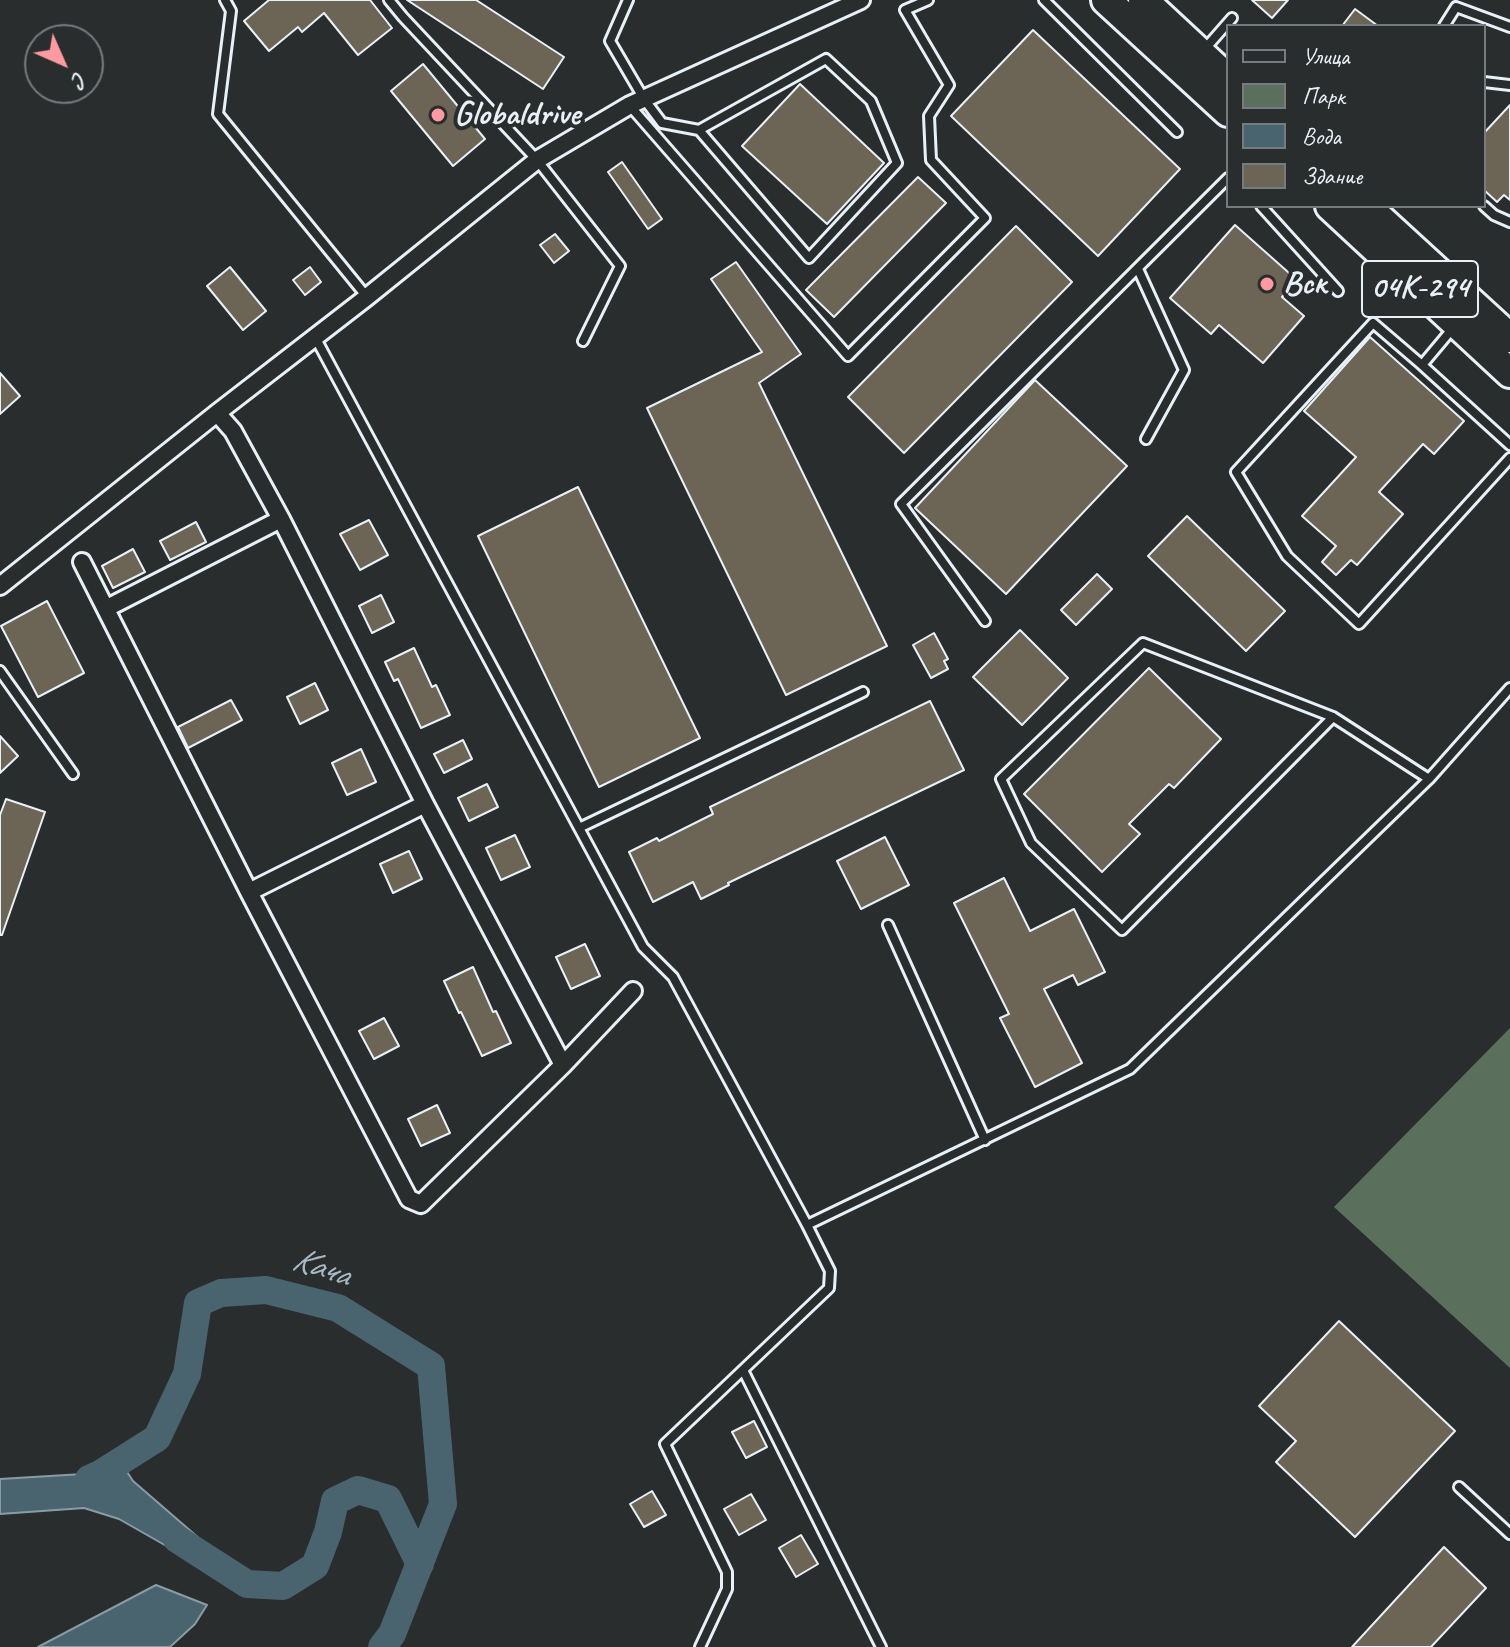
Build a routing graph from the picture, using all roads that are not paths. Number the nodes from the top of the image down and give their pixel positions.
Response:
1 (225, 0) edge
2 (389, 0) edge
3 (628, 0) edge
4 (861, 0) edge
5 (928, 0) edge
6 (1044, 0) edge
7 (1106, 0) edge
8 (1143, 0) edge
9 (1458, 4) edge
10 (1232, 18) dead end
11 (1227, 24) edge
12 (1445, 24) edge
13 (1226, 25) edge
14 (1510, 27) edge
15 (1201, 54) junction
16 (1226, 77) edge
17 (1486, 82) edge
18 (1510, 85) edge
19 (637, 102) junction
20 (1226, 110) edge
21 (699, 130) junction
22 (1177, 132) dead end
23 (537, 160) junction
24 (1226, 180) edge
25 (1263, 208) edge
26 (1332, 208) edge
27 (1368, 208) edge
28 (1486, 208) edge
29 (1510, 222) edge
30 (1138, 269) junction
31 (1338, 291) dead end
32 (367, 297) junction
33 (1456, 323) junction
34 (315, 337) junction
35 (1510, 338) edge
36 (583, 341) dead end
37 (1422, 365) junction
38 (1510, 373) edge
39 (217, 413) junction
40 (1146, 439) dead end
41 (1510, 445) edge
42 (1510, 458) edge
43 (281, 519) junction
44 (82, 562) dead end
45 (0, 586) edge
46 (107, 608) junction
47 (985, 621) dead end
48 (0, 671) edge
49 (1510, 688) edge
50 (863, 692) dead end
51 (1333, 717) junction
52 (73, 774) dead end
53 (1429, 779) junction
54 (425, 804) junction
55 (579, 828) junction
56 (249, 892) junction
57 (888, 925) dead end
58 (633, 991) dead end
59 (563, 1065) junction
60 (985, 1140) junction
61 (807, 1225) junction
62 (743, 1370) junction
63 (1459, 1487) dead end
64 (1510, 1534) edge
65 (700, 1647) edge
66 (881, 1647) edge

1 - 32 lane
2 - 23 lane
3 - 19 lane
4 - 19 street
5 - 19 lane
6 - 22 lane
7 - 20 highway
8 - 15 highway
9 - 12 lane
9 - 14 lane
10 - 11 lane
13 - 15 lane
15 - 16 highway
17 - 18 lane
19 - 21 lane
19 - 23 street
21 - 21 lane
23 - 32 street
23 - 36 lane
24 - 30 lane
25 - 31 lane
26 - 33 highway, 04К-294
27 - 35 highway, 04К-294
28 - 29 lane
30 - 40 lane
30 - 47 lane
32 - 34 street
33 - 37 lane
33 - 38 highway, 04К-294
34 - 39 street
34 - 55 lane
37 - 41 lane
37 - 42 lane
39 - 43 street
39 - 45 street
43 - 46 street
43 - 54 street
44 - 46 street
46 - 56 street
48 - 52 lane
49 - 53 lane
50 - 55 lane
51 - 51 lane
51 - 53 lane
53 - 60 lane
54 - 56 street
54 - 59 street
55 - 61 lane
56 - 59 street
57 - 60 lane
58 - 59 street
60 - 61 lane
61 - 62 lane
62 - 65 lane
62 - 66 lane
63 - 64 lane

